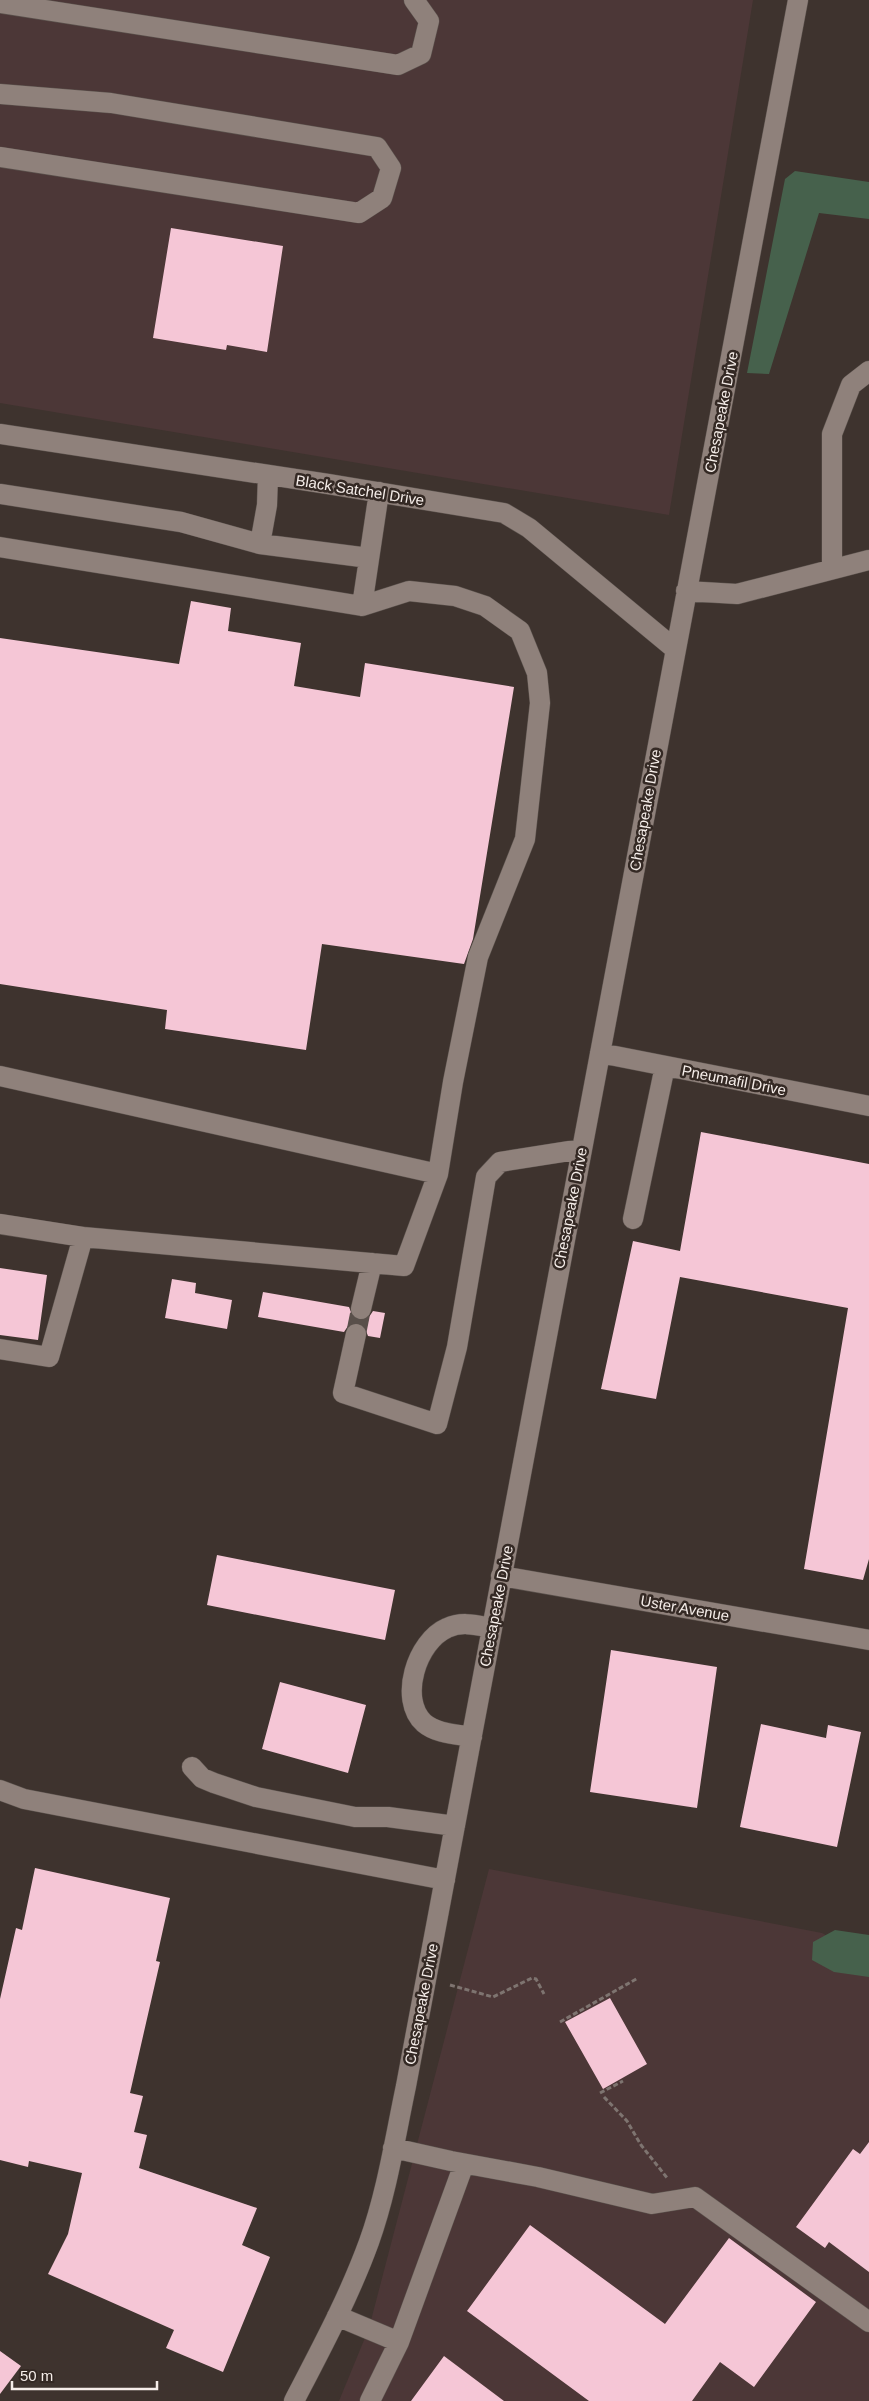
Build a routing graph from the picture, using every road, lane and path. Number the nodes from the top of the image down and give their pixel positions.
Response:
1 (414, 0) edge
2 (798, 0) edge
3 (0, 3) edge
4 (0, 94) edge
5 (0, 157) edge
6 (869, 371) edge
7 (0, 434) edge
8 (268, 475) junction
9 (379, 492) junction
10 (0, 494) edge
11 (260, 544) junction
12 (0, 547) edge
13 (369, 558) junction
14 (869, 560) edge
15 (832, 569) junction
16 (686, 591) junction
17 (362, 606) junction
18 (675, 649) junction
19 (600, 1053) junction
20 (665, 1066) junction
21 (0, 1076) edge
22 (869, 1106) edge
23 (582, 1149) junction
24 (438, 1174) junction
25 (633, 1219) dead end
26 (0, 1224) edge
27 (83, 1237) junction
28 (372, 1262) junction
29 (361, 1309) tunnel mouth
30 (356, 1334) tunnel mouth
31 (0, 1349) edge
32 (502, 1576) junction
33 (492, 1628) junction
34 (869, 1640) edge
35 (472, 1736) junction
36 (192, 1767) dead end
37 (0, 1790) edge
38 (455, 1826) junction
39 (444, 1880) junction
40 (638, 1978) dead end
41 (450, 1985) dead end
42 (544, 1994) dead end
43 (560, 2022) dead end
44 (623, 2081) dead end
45 (600, 2093) dead end
46 (604, 2098) dead end
47 (393, 2148) junction
48 (464, 2164) junction
49 (668, 2179) dead end
50 (337, 2316) junction
51 (869, 2322) edge
52 (400, 2342) junction
53 (294, 2401) edge
54 (370, 2401) edge

1 - 3 street
2 - 16 street, Chesapeake Drive
4 - 5 street
6 - 15 street
7 - 8 street, Black Satchel Drive
8 - 9 street, Black Satchel Drive
8 - 11 street
9 - 13 street
9 - 18 street, Black Satchel Drive
10 - 11 street
11 - 13 street
12 - 17 street
13 - 17 street
14 - 15 street
15 - 16 street
16 - 18 street, Chesapeake Drive
17 - 24 street
18 - 19 street, Chesapeake Drive
19 - 20 street, Pneumafil Drive
19 - 23 street, Chesapeake Drive
20 - 22 street, Pneumafil Drive
20 - 25 street
21 - 24 street
23 - 30 street
23 - 32 street, Chesapeake Drive
24 - 28 street
26 - 27 street
27 - 28 street
27 - 31 street
28 - 29 street
32 - 33 street, Chesapeake Drive
32 - 34 street, Uster Avenue
33 - 35 street, Chesapeake Drive
33 - 35 street
35 - 38 street, Chesapeake Drive
36 - 38 street
37 - 39 street
38 - 39 street, Chesapeake Drive
39 - 47 street, Chesapeake Drive
40 - 43 path
41 - 42 path
44 - 45 path
46 - 49 path
47 - 48 street
47 - 50 street, Chesapeake Drive
48 - 51 street
48 - 52 street
50 - 52 street
50 - 53 street, Chesapeake Drive
52 - 54 street

